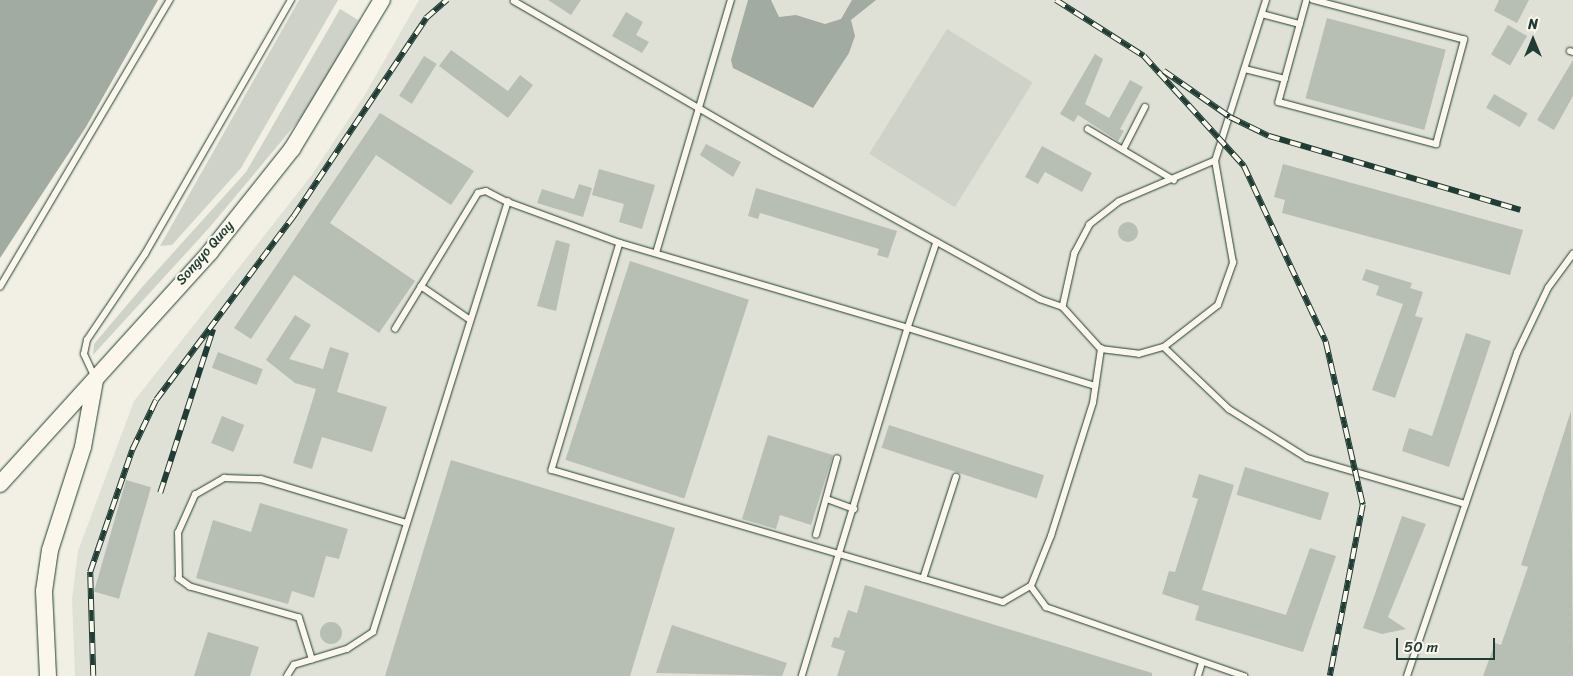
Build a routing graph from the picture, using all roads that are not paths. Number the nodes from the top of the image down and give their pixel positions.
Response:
1 (170, 0) edge
2 (291, 0) edge
3 (382, 0) edge
4 (731, 0) edge
5 (1266, 0) edge
6 (1307, 0) edge
7 (1313, 0) edge
8 (514, 1) edge
9 (1262, 14) junction
10 (1300, 24) junction
11 (1245, 69) junction
12 (1285, 79) junction
13 (700, 106) junction
14 (1145, 107) dead end
15 (1088, 129) dead end
16 (1123, 150) junction
17 (1215, 161) junction
18 (1174, 180) junction
19 (508, 202) junction
20 (937, 242) junction
21 (620, 243) junction
22 (656, 253) junction
23 (1573, 254) edge
24 (421, 286) junction
25 (0, 287) edge
26 (1063, 307) junction
27 (469, 319) junction
28 (908, 328) junction
29 (395, 329) dead end
30 (1164, 347) junction
31 (1101, 349) junction
32 (96, 379) junction
33 (1095, 386) junction
34 (837, 459) dead end
35 (956, 477) dead end
36 (0, 484) edge
37 (826, 499) junction
38 (1465, 504) junction
39 (854, 509) junction
40 (407, 523) junction
41 (816, 535) dead end
42 (840, 555) junction
43 (923, 579) junction
44 (1031, 586) junction
45 (312, 660) junction
46 (1202, 663) junction
47 (48, 676) edge
48 (287, 676) edge
49 (802, 676) edge
50 (1198, 676) edge
51 (1244, 676) edge
52 (1407, 676) edge

1 - 25 lane
2 - 32 lane
3 - 32 main road, Songyo Quay
4 - 13 lane
5 - 9 lane
6 - 10 lane
7 - 12 lane
8 - 13 lane
9 - 10 lane
9 - 11 lane
10 - 12 lane
11 - 12 lane
11 - 17 lane
13 - 20 lane
13 - 22 lane
14 - 16 lane
15 - 16 lane
16 - 18 lane
17 - 18 lane
17 - 30 lane
18 - 26 lane
19 - 21 lane
19 - 24 lane
19 - 27 lane
20 - 26 lane
20 - 28 lane
21 - 22 lane
21 - 42 lane
22 - 28 lane
23 - 38 lane
24 - 27 lane
24 - 29 lane
26 - 31 lane
27 - 40 lane
28 - 33 lane
28 - 39 lane
30 - 31 lane
30 - 38 lane
31 - 33 lane
32 - 36 main road, Songyo Quay
32 - 47 main road
33 - 44 lane
34 - 37 lane
35 - 43 lane
37 - 39 lane
37 - 41 lane
38 - 52 lane
39 - 42 lane
40 - 45 lane
40 - 45 lane
42 - 43 lane
42 - 49 lane
43 - 44 lane
44 - 46 lane
45 - 48 lane
46 - 50 lane
46 - 51 lane

